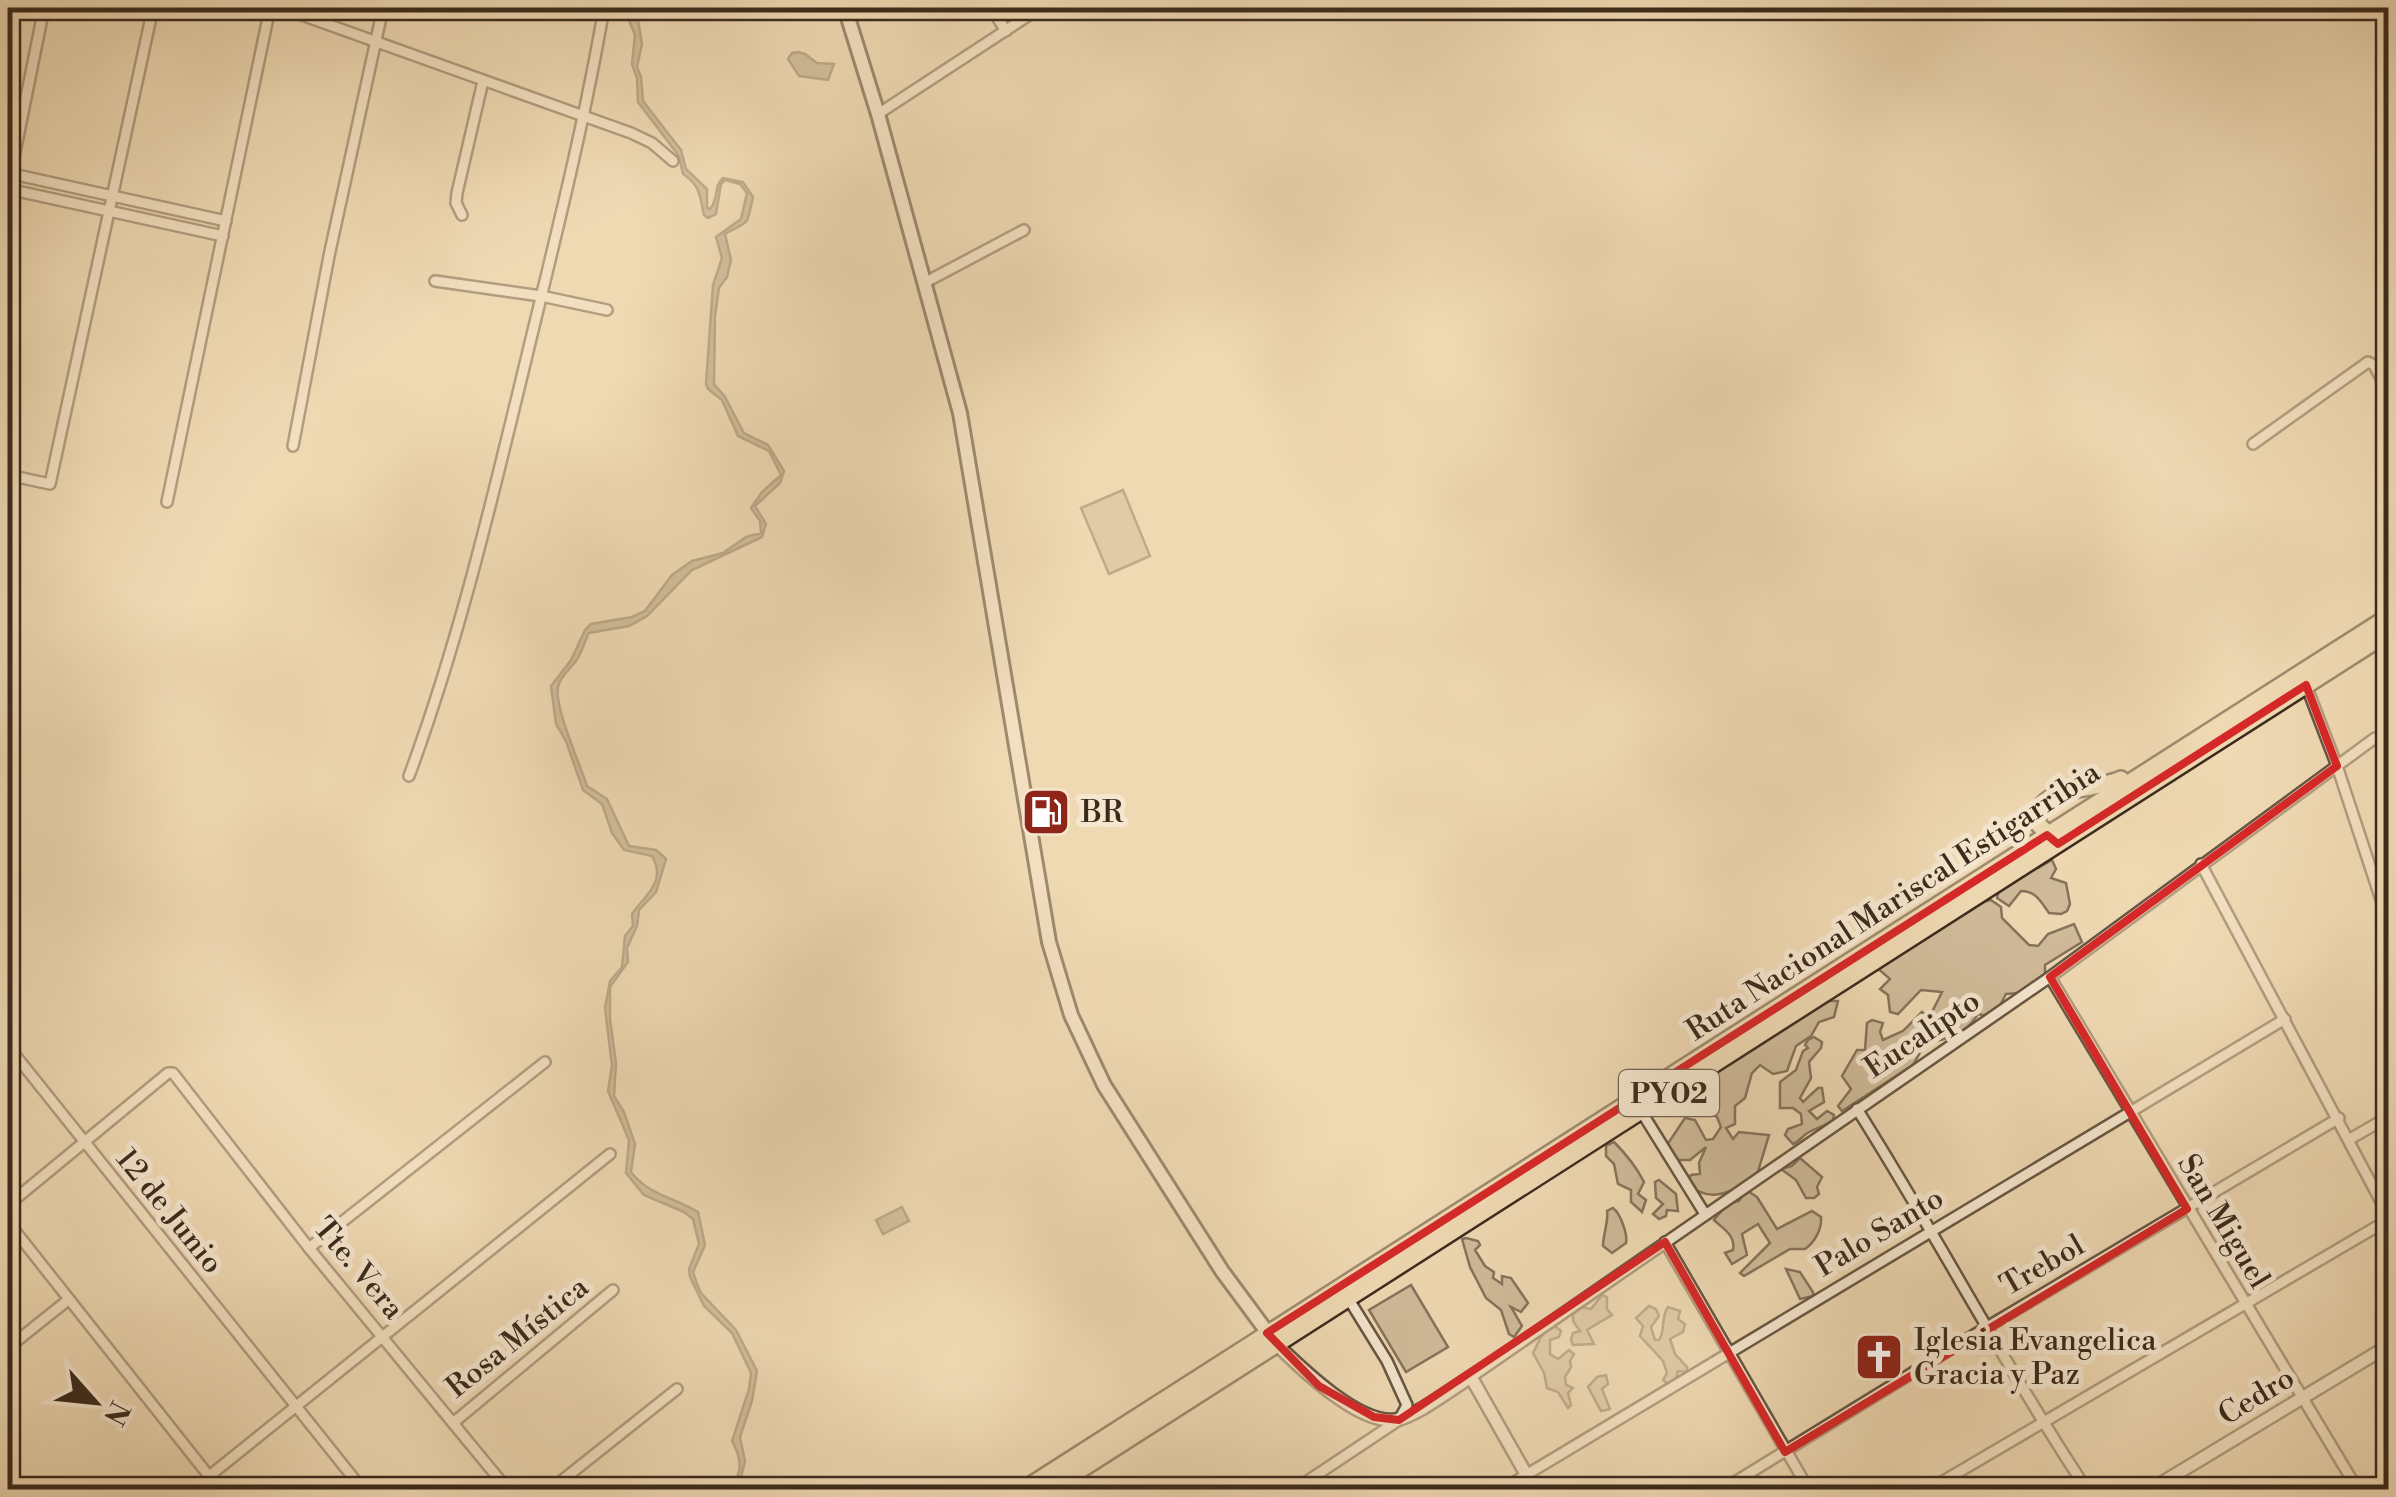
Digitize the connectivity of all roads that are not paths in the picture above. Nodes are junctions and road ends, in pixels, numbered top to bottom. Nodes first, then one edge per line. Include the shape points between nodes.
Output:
1 (44, 8) edge
2 (153, 8) edge
3 (270, 8) edge
4 (282, 8) edge
5 (383, 8) edge
6 (604, 8) edge
7 (845, 8) edge
8 (991, 8) edge
9 (1040, 8) edge
10 (1006, 31) junction
11 (374, 42) junction
12 (484, 81) junction
13 (878, 114) junction
14 (585, 117) junction
15 (672, 161) dead end
16 (9, 174) edge
17 (8, 190) edge
18 (113, 196) junction
19 (109, 212) junction
20 (462, 214) dead end
21 (226, 220) junction
22 (1024, 230) dead end
23 (222, 236) junction
24 (435, 281) dead end
25 (924, 283) junction
26 (541, 296) junction
27 (607, 310) dead end
28 (2388, 392) edge
29 (2253, 444) dead end
30 (294, 446) dead end
31 (8, 475) edge
32 (167, 502) dead end
33 (2388, 617) edge
34 (2388, 633) edge
35 (2306, 684) junction
36 (2197, 739) junction
37 (2388, 756) edge
38 (2337, 766) junction
39 (410, 776) dead end
40 (2054, 838) junction
41 (2201, 864) junction
42 (2388, 921) edge
43 (2050, 977) junction
44 (2285, 1019) junction
45 (8, 1046) edge
46 (545, 1062) dead end
47 (1857, 1109) junction
48 (1641, 1111) junction
49 (2130, 1111) junction
50 (2388, 1117) edge
51 (2339, 1118) junction
52 (2350, 1139) junction
53 (84, 1143) junction
54 (610, 1154) dead end
55 (8, 1205) edge
56 (2187, 1209) junction
57 (1705, 1214) junction
58 (2388, 1217) edge
59 (8, 1222) edge
60 (1932, 1229) junction
61 (1665, 1242) junction
62 (309, 1248) junction
63 (614, 1290) dead end
64 (1348, 1298) junction
65 (68, 1300) junction
66 (2244, 1304) junction
67 (1986, 1326) junction
68 (383, 1336) junction
69 (1272, 1339) junction
70 (2388, 1346) edge
71 (8, 1348) edge
72 (1730, 1352) junction
73 (1471, 1377) junction
74 (677, 1389) dead end
75 (2302, 1398) junction
76 (295, 1406) junction
77 (1399, 1420) junction
78 (452, 1423) junction
79 (2044, 1424) junction
80 (1786, 1452) junction
81 (1527, 1475) junction
82 (208, 1477) junction
83 (2388, 1478) edge
84 (220, 1490) edge
85 (363, 1490) edge
86 (508, 1490) edge
87 (550, 1490) edge
88 (1023, 1490) edge
89 (1049, 1490) edge
90 (1294, 1490) edge
91 (1501, 1490) edge
92 (1535, 1490) edge
93 (1722, 1490) edge
94 (1809, 1490) edge
95 (1928, 1490) edge
96 (2086, 1490) edge
97 (2150, 1490) edge
98 (2358, 1490) edge
99 (2369, 1490) edge

1 - 16 street
2 - 18 street
3 - 21 street
4 - 11 street
5 - 11 street
6 - 14 street
7 - 13 main road
8 - 10 street
9 - 10 street
10 - 13 street
11 - 12 street
11 - 30 street
12 - 14 street
12 - 20 street via 456,193
13 - 25 main road
14 - 15 street via 652,143
14 - 26 street
16 - 17 street
16 - 18 street
17 - 19 street
18 - 19 street
18 - 21 street
19 - 23 street
19 - 31 street via 50,484
21 - 23 street
22 - 25 street
23 - 32 street
24 - 26 street
25 - 69 main road via 960,413 1049,942 1071,1015 1138,1140
26 - 27 street
26 - 39 street via 468,596
28 - 29 street via 2368,362
33 - 36 highway, Ruta Nacional Mariscal Estigarribia / PY02
34 - 35 highway, Ruta Nacional Mariscal Estigarribia / PY02
35 - 38 street
35 - 40 highway, Ruta Nacional Mariscal Estigarribia / PY02
36 - 40 highway, Ruta Nacional Mariscal Estigarribia / PY02
36 - 40 highway via 2109,786 2054,795 2036,816
37 - 38 street, Eucalipto via 2375,738
38 - 41 street, Eucalipto
38 - 42 street
40 - 48 highway, Ruta Nacional Mariscal Estigarribia / PY02
40 - 69 highway, Ruta Nacional Mariscal Estigarribia / PY02
41 - 43 street, Eucalipto
41 - 44 street
43 - 47 street, Eucalipto
43 - 49 street, San Miguel
44 - 49 street, Palo Santo
44 - 51 street
45 - 53 street, 12 de Junio
46 - 62 street
47 - 57 street, Eucalipto
47 - 60 street
48 - 57 street
48 - 64 highway, Ruta Nacional Mariscal Estigarribia / PY02
49 - 56 street, San Miguel
49 - 60 street, Palo Santo
50 - 52 street
51 - 52 street
51 - 56 street, Trebol
52 - 58 street
53 - 55 street
53 - 62 street, Tte. Vera via 168,1072
53 - 76 street, 12 de Junio
54 - 68 street
56 - 66 street, San Miguel
56 - 67 street, Trebol
57 - 61 street, Eucalipto
58 - 66 street
59 - 65 street
60 - 67 street
60 - 72 street, Palo Santo
61 - 72 street
61 - 73 street, Eucalipto
62 - 68 street, Tte. Vera
63 - 78 street, Rosa Mística
64 - 69 highway, Ruta Nacional Mariscal Estigarribia / PY02
64 - 77 street via 1406,1397
65 - 71 street
65 - 82 street
66 - 75 street, San Miguel
66 - 79 street
67 - 79 street
67 - 80 street, Trebol
68 - 76 street
68 - 78 street, Tte. Vera
69 - 77 street via 1319,1386 1374,1417
69 - 88 highway, Ruta Nacional Mariscal Estigarribia / PY02
69 - 89 highway, Ruta Nacional Mariscal Estigarribia / PY02
70 - 75 street, Cedro
72 - 80 street
72 - 81 street, Palo Santo
73 - 77 street
73 - 81 street
74 - 87 street
75 - 97 street, Cedro
75 - 98 street, San Miguel
76 - 82 street
76 - 85 street, 12 de Junio
77 - 90 street
78 - 86 street, Tte. Vera
79 - 95 street
79 - 96 street
80 - 93 street, Trebol
80 - 94 street
81 - 91 street, Palo Santo
81 - 92 street
82 - 84 street
83 - 99 street

